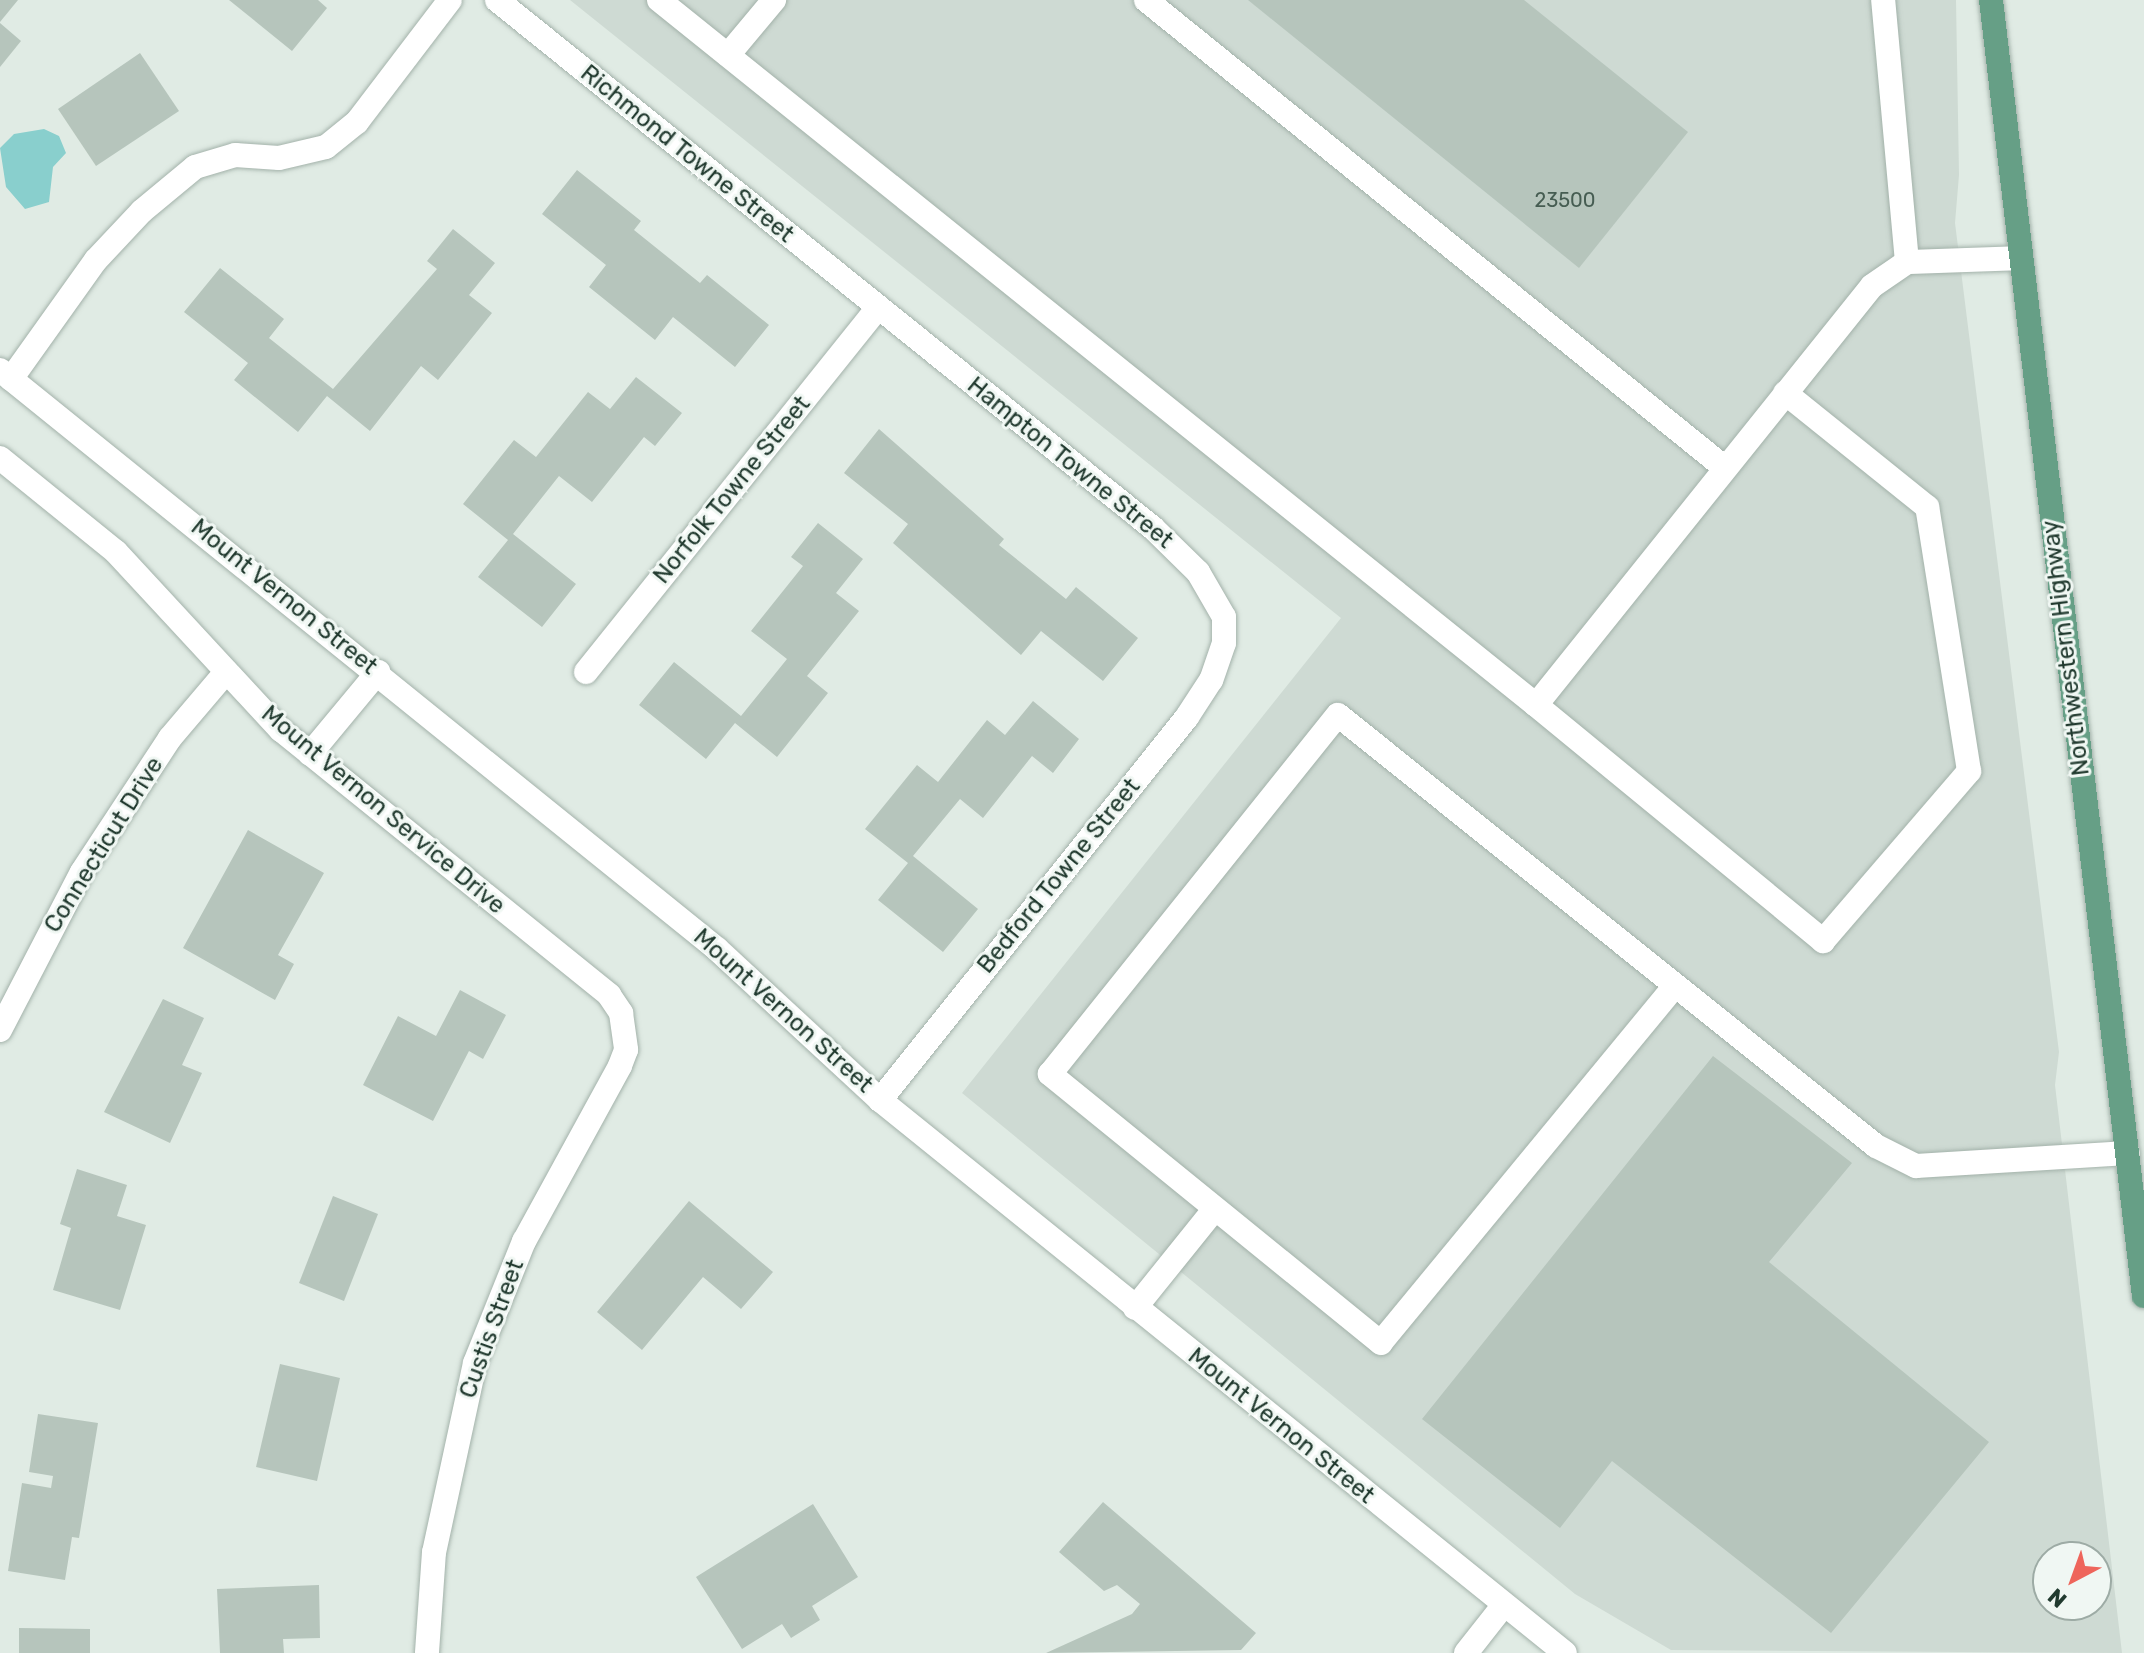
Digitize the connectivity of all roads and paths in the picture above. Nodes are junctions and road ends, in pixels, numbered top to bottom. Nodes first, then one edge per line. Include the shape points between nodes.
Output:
1 (450, 0) edge
2 (497, 0) edge
3 (659, 0) edge
4 (774, 0) edge
5 (1146, 0) edge
6 (1883, 0) edge
7 (1991, 0) edge
8 (728, 55) junction
9 (2019, 258) junction
10 (1907, 262) junction
11 (878, 308) junction
12 (6, 375) edge
13 (1785, 393) junction
14 (0, 458) edge
15 (1725, 468) junction
16 (1224, 643) joint
17 (226, 672) junction
18 (378, 672) junction
19 (586, 672) dead end
20 (1536, 705) junction
21 (310, 754) junction
22 (1674, 987) junction
23 (626, 1029) joint
24 (0, 1030) edge
25 (880, 1100) junction
26 (2128, 1153) junction
27 (1213, 1211) junction
28 (2144, 1296) edge
29 (1135, 1308) junction
30 (1503, 1606) junction
31 (427, 1653) edge
32 (1466, 1653) edge
33 (1565, 1653) edge

1 - 12 street via 357,122 326,147 279,158 235,155 195,167 142,211 96,260
2 - 11 street, Richmond Towne Street
3 - 8 street
4 - 8 street
5 - 15 street
6 - 10 street
7 - 9 main road, Northwestern Highway
8 - 20 street
9 - 10 street
9 - 26 main road, Northwestern Highway
10 - 13 street via 1872,286
11 - 16 street, Hampton Towne Street via 1179,551 1215,593 1224,617
11 - 19 street, Norfolk Towne Street
12 - 18 street, Mount Vernon Street
13 - 15 street
13 - 20 street via 1927,507 1969,771 1823,941
14 - 17 street, Mount Vernon Service Drive via 116,552
15 - 20 street
16 - 25 street, Bedford Towne Street via 1211,680 1187,717
17 - 21 street, Mount Vernon Service Drive
17 - 24 street, Connecticut Drive via 170,738 82,872
18 - 21 street
18 - 25 street, Mount Vernon Street via 717,949
21 - 23 street, Mount Vernon Service Drive via 609,995
22 - 26 street via 1876,1146 1916,1166
22 - 27 street via 1381,1343
22 - 27 street via 1338,715 1050,1074
23 - 31 street, Custis Street via 620,1066 524,1241 475,1363 434,1552
25 - 29 street, Mount Vernon Street
26 - 28 main road, Northwestern Highway
27 - 29 street
29 - 30 street, Mount Vernon Street
30 - 32 street
30 - 33 street, Mount Vernon Street

